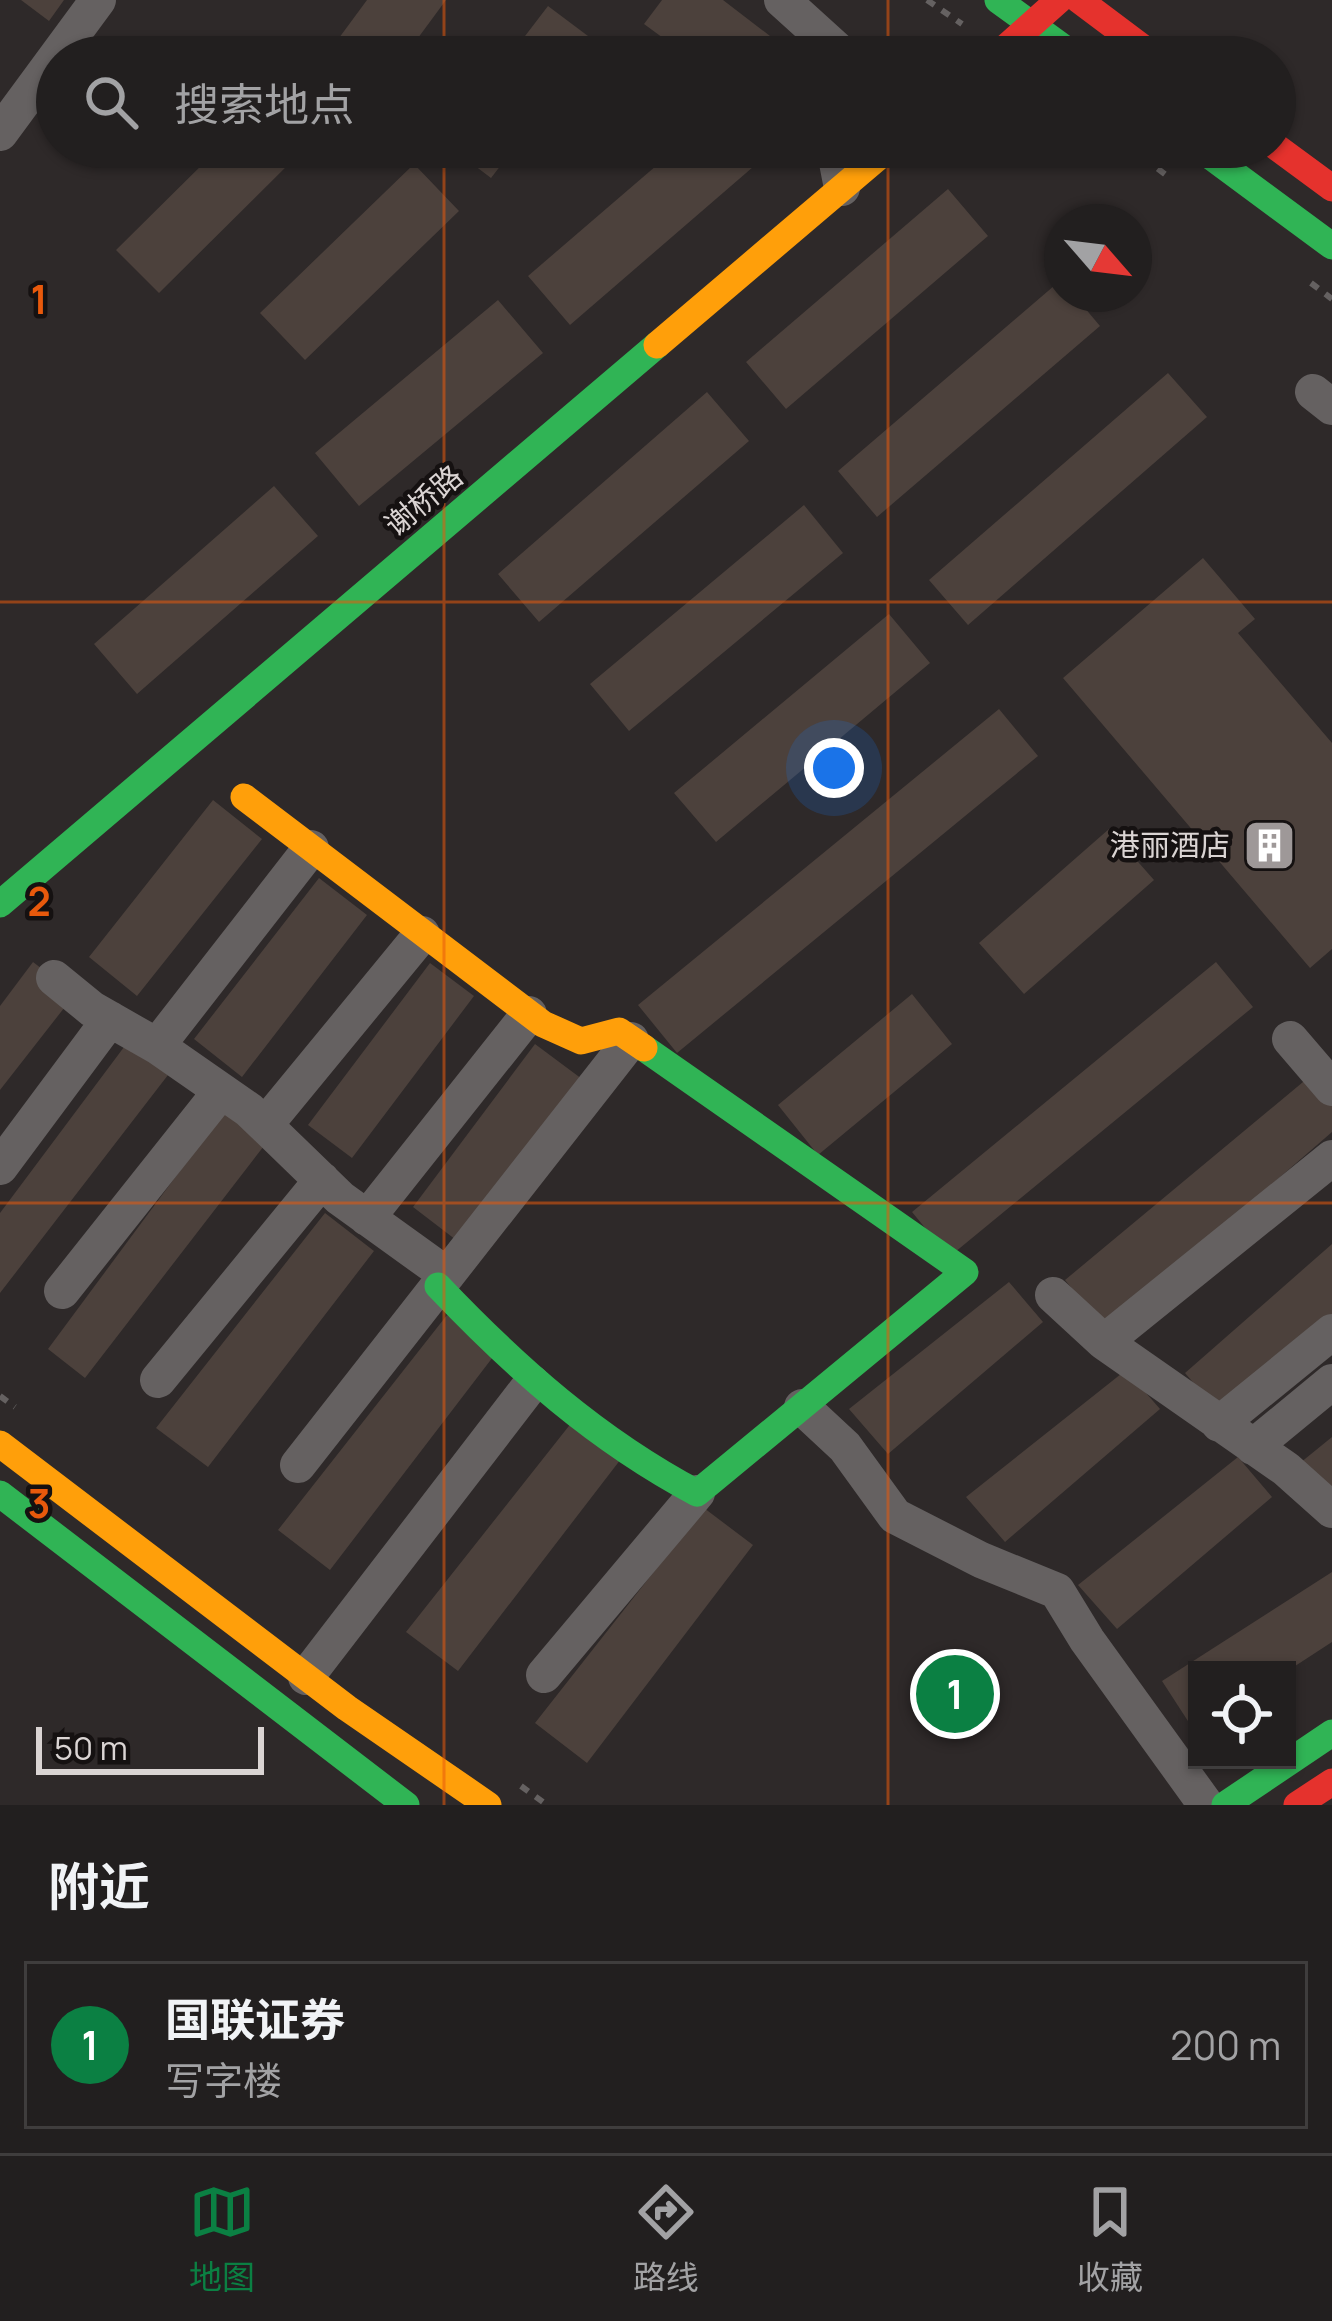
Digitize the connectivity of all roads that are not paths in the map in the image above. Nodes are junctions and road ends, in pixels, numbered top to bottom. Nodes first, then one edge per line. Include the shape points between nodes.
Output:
1 (98, 0) edge
2 (782, 0) edge
3 (998, 0) edge
4 (1059, 0) edge
5 (1078, 0) edge
6 (1031, 25) junction
7 (71, 36) edge
8 (821, 36) edge
9 (1019, 36) edge
10 (1046, 36) edge
11 (1127, 36) edge
12 (36, 84) edge
13 (0, 133) edge
14 (1296, 161) edge
15 (838, 168) edge
16 (865, 168) edge
17 (1226, 168) edge
18 (842, 188) junction
19 (1332, 188) edge
20 (1332, 246) edge
21 (244, 797) dead end
22 (311, 848) junction
23 (0, 904) edge
24 (422, 934) junction
25 (54, 978) dead end
26 (529, 1014) junction
27 (110, 1019) junction
28 (1290, 1039) dead end
29 (631, 1040) junction
30 (157, 1046) junction
31 (1332, 1088) edge
32 (221, 1091) junction
33 (265, 1125) junction
34 (1332, 1158) edge
35 (0, 1167) edge
36 (322, 1180) junction
37 (367, 1218) junction
38 (443, 1280) junction
39 (62, 1291) dead end
40 (1053, 1295) dead end
41 (1332, 1332) edge
42 (1104, 1342) junction
43 (158, 1380) dead end
44 (1332, 1382) edge
45 (532, 1383) junction
46 (802, 1407) junction
47 (1219, 1424) junction
48 (0, 1444) edge
49 (1253, 1447) junction
50 (298, 1466) dead end
51 (697, 1492) junction
52 (0, 1494) edge
53 (1332, 1510) edge
54 (544, 1675) dead end
55 (306, 1677) junction
56 (1332, 1732) edge
57 (1332, 1782) edge
58 (406, 1805) edge
59 (488, 1805) edge
60 (1206, 1805) edge
61 (1225, 1805) edge
62 (1297, 1805) edge

1 - 7 street
2 - 8 street
3 - 6 street
4 - 6 street
5 - 11 street
6 - 9 street
6 - 10 street
12 - 13 street
14 - 19 street
15 - 18 street
16 - 18 street, 谢桥路
17 - 20 street
18 - 23 street, 谢桥路
21 - 22 street
22 - 24 street
22 - 30 street
24 - 26 street
24 - 33 street
25 - 27 street
26 - 29 street via 581,1041 619,1031
26 - 37 street
27 - 30 street
27 - 35 street
28 - 31 street
29 - 38 street
29 - 46 street via 965,1272
30 - 32 street
32 - 33 street
32 - 39 street
33 - 36 street
34 - 42 street
36 - 37 street
36 - 43 street
37 - 38 street
38 - 45 street
38 - 50 street
40 - 42 street
41 - 47 street
42 - 47 street
44 - 49 street
45 - 51 street
45 - 55 street
46 - 51 street
46 - 60 street via 845,1447 896,1516 1057,1591
47 - 49 street
48 - 55 street
49 - 53 street
51 - 54 street
52 - 58 street
55 - 59 street
56 - 61 street
57 - 62 street

